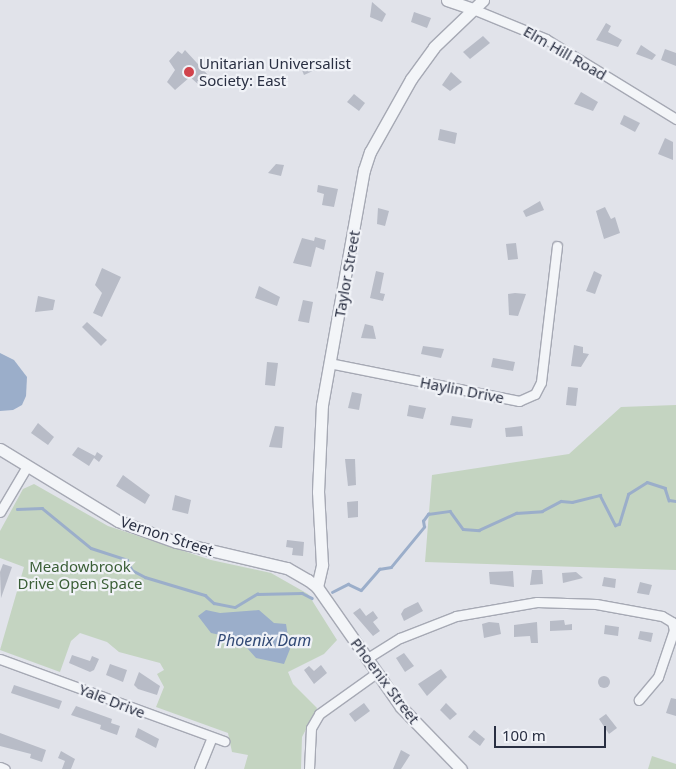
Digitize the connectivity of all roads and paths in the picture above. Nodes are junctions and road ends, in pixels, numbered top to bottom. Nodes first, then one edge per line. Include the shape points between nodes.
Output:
1 (447, 0) edge
2 (483, 0) edge
3 (473, 9) junction
4 (676, 119) edge
5 (557, 246) dead end
6 (330, 362) junction
7 (0, 449) edge
8 (26, 468) junction
9 (0, 512) edge
10 (317, 587) junction
11 (0, 659) edge
12 (366, 659) junction
13 (375, 674) junction
14 (639, 700) dead end
15 (210, 739) junction
16 (224, 741) dead end
17 (0, 767) edge
18 (5, 769) edge
19 (199, 769) edge
20 (309, 769) edge
21 (460, 769) edge

1 - 3 street, Elm Hill Road
2 - 3 street, Taylor Street
3 - 4 street, Elm Hill Road via 546,40
3 - 6 street, Taylor Street via 430,53 370,152
5 - 6 street, Haylin Drive via 541,382 535,394 519,401
6 - 10 street, Taylor Street via 319,434 322,565
7 - 8 street, Vernon Street
8 - 9 street
8 - 10 street, Vernon Street via 118,521 176,542 287,568
10 - 12 street, Phoenix Street
11 - 15 street, Yale Drive
12 - 13 street, Phoenix Street
12 - 14 street via 400,638 456,616 537,602 596,604 662,616 672,622 674,630 658,677
13 - 20 street via 319,714 311,728
13 - 21 street, Phoenix Street via 425,734
15 - 16 street, Yale Drive
15 - 19 street
17 - 18 street

